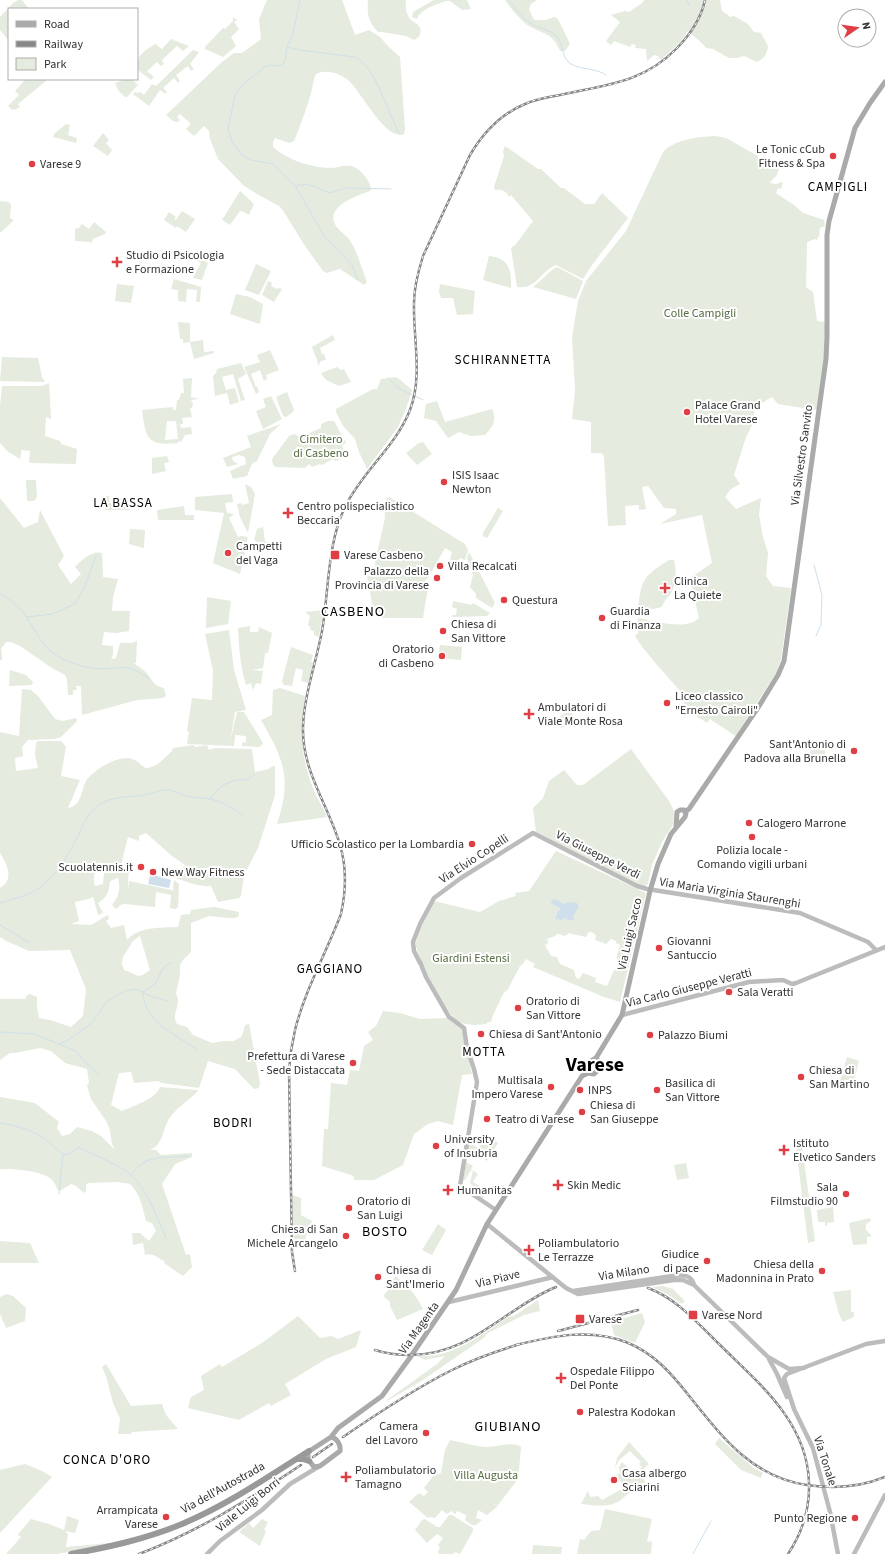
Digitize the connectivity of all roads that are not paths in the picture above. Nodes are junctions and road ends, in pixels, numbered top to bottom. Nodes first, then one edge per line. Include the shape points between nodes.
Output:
1 (885, 82) edge
2 (685, 812) junction
3 (677, 815) junction
4 (683, 819) junction
5 (676, 827) junction
6 (536, 835) joint
7 (651, 890) junction
8 (885, 946) edge
9 (876, 950) junction
10 (622, 1015) junction
11 (598, 1060) junction
12 (588, 1073) junction
13 (496, 1210) junction
14 (487, 1224) junction
15 (553, 1277) junction
16 (694, 1285) junction
17 (573, 1291) junction
18 (449, 1302) junction
19 (885, 1341) edge
20 (768, 1357) junction
21 (804, 1368) junction
22 (783, 1381) junction
23 (343, 1425) junction
24 (336, 1441) junction
25 (309, 1457) junction
26 (318, 1467) junction
27 (305, 1475) junction
28 (885, 1495) edge
29 (854, 1553) edge
30 (71, 1554) edge
31 (207, 1554) edge
32 (840, 1554) edge

1 - 2 main road, Via Silvestro Sanvito via 855,128 828,227 826,359 784,661 740,736
2 - 3 main road via 680,810
2 - 4 main road
3 - 4 main road
3 - 5 main road
4 - 5 main road
5 - 7 main road, Via Luigi Sacco via 662,852
6 - 7 main road, Via Giuseppe Verdi via 637,886
6 - 13 main road, Via Elvio Copelli via 527,837 461,878 433,899 415,935 414,945 420,964 449,1016 462,1025 465,1032 477,1082 460,1186
7 - 9 main road, Via Maria Virginia Staurenghi via 755,905 805,916 868,942
7 - 10 main road, Via Luigi Sacco
8 - 9 main road
9 - 10 main road, Via Carlo Giuseppe Veratti via 792,984 784,980 749,982
10 - 11 main road, Via Luigi Sacco
11 - 12 main road via 591,1060
11 - 12 main road via 600,1066 596,1072
12 - 13 main road, Via Magenta via 582,1076
13 - 14 main road, Via Magenta
14 - 15 main road, Via Milano
14 - 18 main road, Via Magenta
15 - 17 main road, Via Milano
15 - 18 main road, Via Piave
16 - 17 main road, Via Milano via 683,1280 674,1280 581,1294
16 - 17 main road, Via Milano via 689,1276 679,1275
16 - 20 main road
18 - 23 main road, Via Magenta via 382,1396
19 - 21 main road via 866,1344
20 - 21 main road via 786,1368
20 - 22 main road, Via Tonale
21 - 22 main road via 785,1376
22 - 32 main road, Via Tonale via 792,1410 813,1448
23 - 24 main road
23 - 24 main road, Via Magenta via 336,1430
24 - 25 main road
24 - 26 main road via 339,1453
25 - 26 main road via 314,1467
25 - 27 main road via 310,1468
25 - 30 highway, Via dell'Autostrada via 292,1461 220,1505 183,1524 130,1542
26 - 27 main road, Viale Luigi Borri
27 - 31 main road, Viale Luigi Borri via 290,1484
28 - 29 main road

